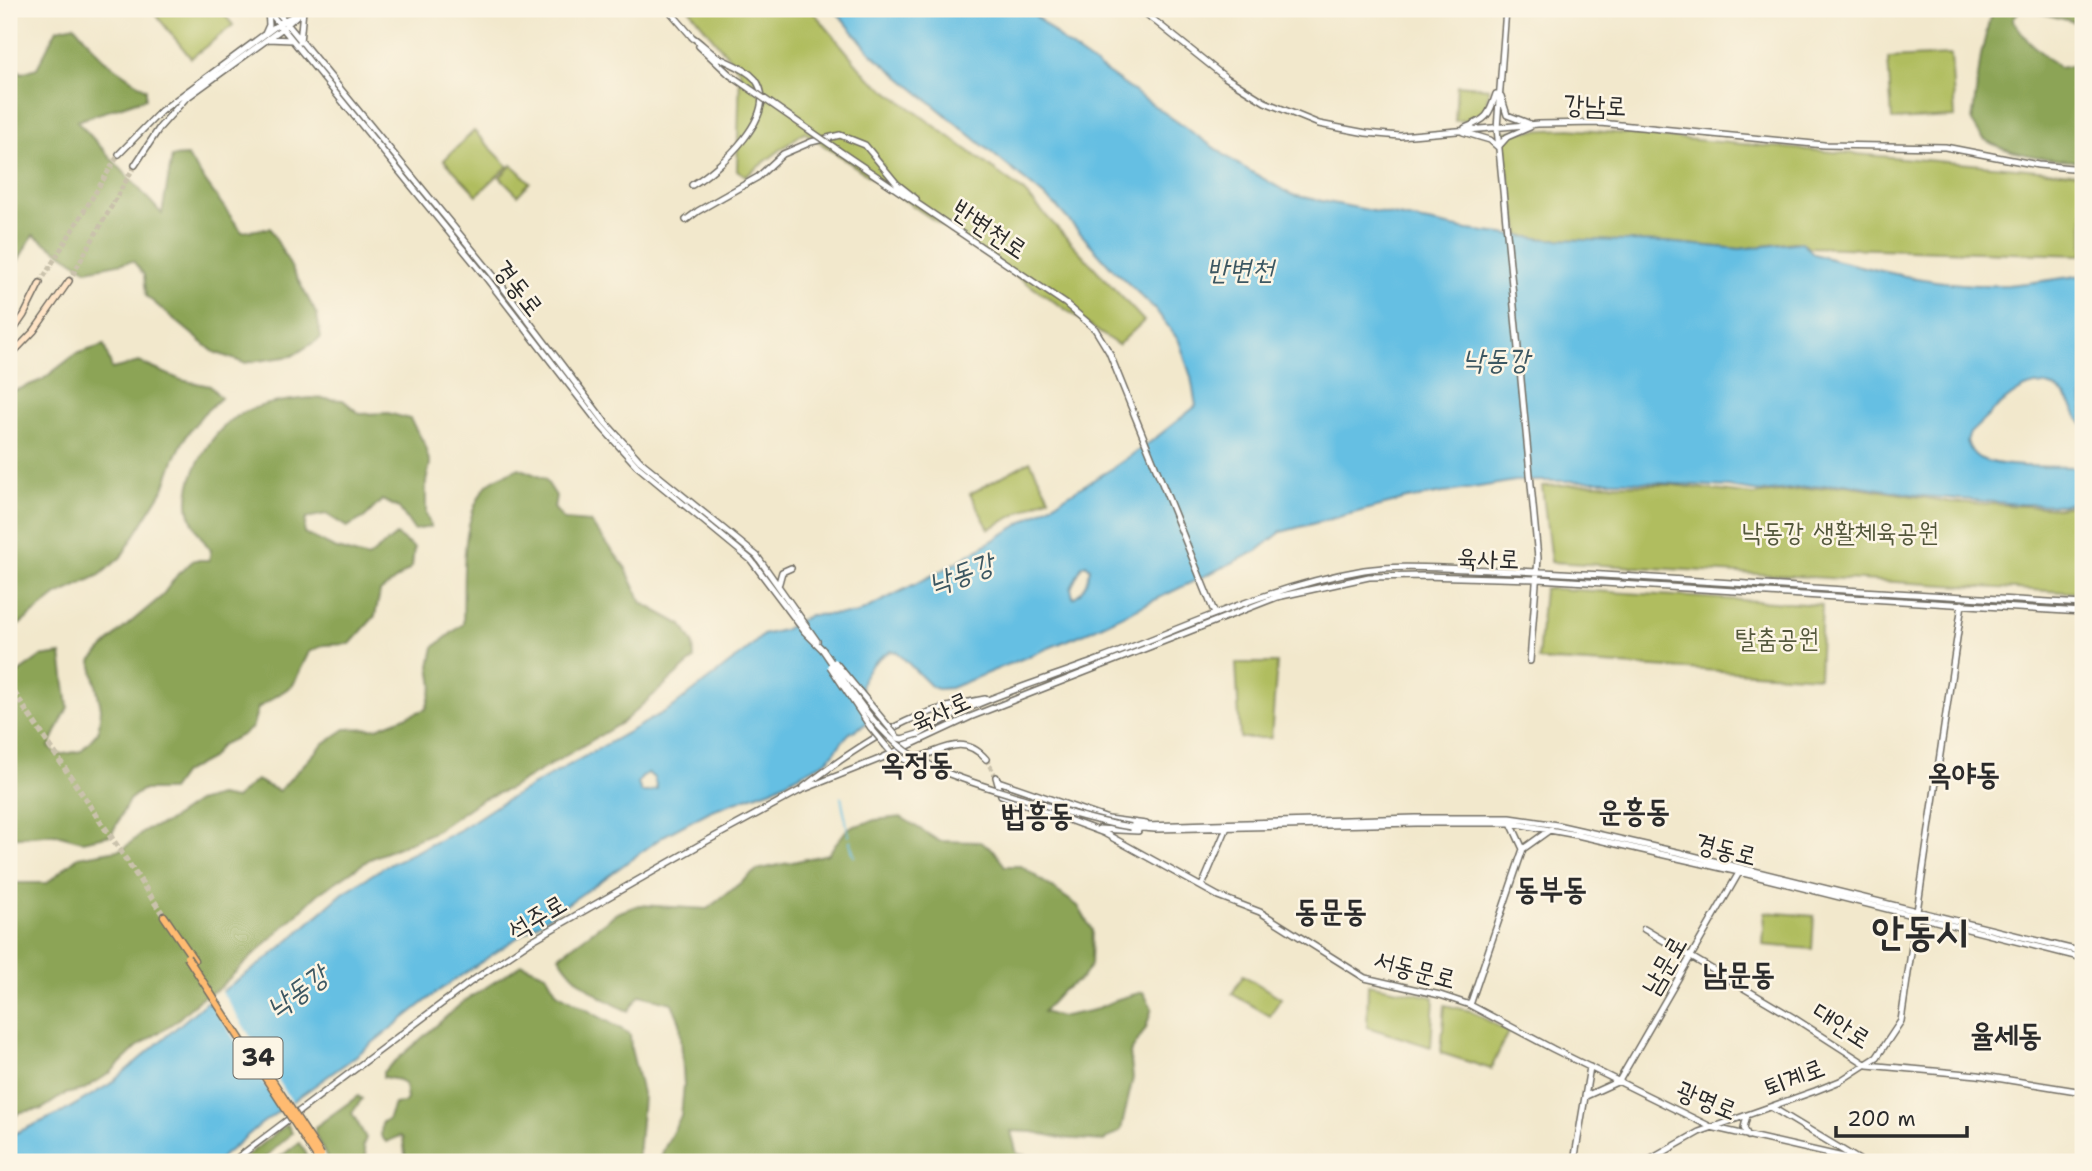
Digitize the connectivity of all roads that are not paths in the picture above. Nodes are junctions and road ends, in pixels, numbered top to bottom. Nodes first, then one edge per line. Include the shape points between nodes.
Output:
1 (273, 9) edge
2 (668, 9) edge
3 (1140, 9) edge
4 (1506, 9) edge
5 (301, 11) edge
6 (283, 24) junction
7 (266, 37) junction
8 (692, 37) junction
9 (292, 40) junction
10 (300, 42) junction
11 (1499, 87) junction
12 (1538, 124) junction
13 (1497, 128) junction
14 (1459, 131) junction
15 (1498, 147) junction
16 (119, 154) tunnel mouth
17 (135, 165) tunnel mouth
18 (2083, 169) edge
19 (692, 185) dead end
20 (923, 208) junction
21 (686, 220) dead end
22 (69, 281) tunnel mouth
23 (40, 283) tunnel mouth
24 (9, 337) edge
25 (9, 357) edge
26 (791, 568) dead end
27 (763, 570) junction
28 (1538, 571) junction
29 (1538, 579) junction
30 (780, 587) junction
31 (1962, 597) junction
32 (2083, 604) edge
33 (1962, 605) junction
34 (2083, 612) edge
35 (1215, 614) junction
36 (1218, 621) junction
37 (823, 650) junction
38 (1530, 661) dead end
39 (991, 698) junction
40 (918, 734) junction
41 (892, 753) junction
42 (986, 759) tunnel mouth
43 (799, 791) junction
44 (1511, 820) junction
45 (1228, 825) junction
46 (1155, 827) junction
47 (1093, 828) junction
48 (1551, 830) junction
49 (1522, 849) junction
50 (1740, 870) junction
51 (1202, 886) junction
52 (1917, 914) junction
53 (1644, 929) dead end
54 (2083, 952) edge
55 (1691, 957) junction
56 (2083, 958) edge
57 (1470, 1005) junction
58 (1867, 1065) junction
59 (1590, 1067) junction
60 (1619, 1081) junction
61 (2083, 1092) edge
62 (1586, 1096) junction
63 (1771, 1107) junction
64 (1747, 1115) junction
65 (1712, 1127) junction
66 (1748, 1136) junction
67 (320, 1159) edge
68 (232, 1162) edge
69 (1574, 1162) edge
70 (1646, 1162) edge
71 (1863, 1162) edge

1 - 5 street
1 - 6 street, 경동로
1 - 7 street
2 - 8 street
3 - 14 street, 강남로 via 1225,77 1265,102 1319,124 1401,136
4 - 11 street
5 - 6 street
5 - 10 street
6 - 7 street
6 - 9 street, 경동로
6 - 10 street, 경동로
7 - 9 street
7 - 16 street via 160,111
7 - 17 street via 185,99
8 - 19 street via 749,73 761,89 762,106 758,119 726,159
8 - 20 street, 반변천로, bridge via 730,75
9 - 27 street, 경동로 via 619,446
10 - 27 street, 경동로 via 636,457 741,541
11 - 12 street via 1507,115
11 - 13 street
11 - 14 street via 1484,120
12 - 13 street, 강남로
12 - 15 street via 1507,137
12 - 18 street, 강남로 via 1630,125 1824,145 1945,147 2038,166
13 - 14 street, 강남로
13 - 15 street
14 - 15 street
15 - 28 street
20 - 21 street via 865,145 840,135 783,154 758,177
20 - 35 street, 반변천로 via 1095,329 1109,352
22 - 25 main road via 34,331
23 - 24 main road
26 - 30 street via 779,576
27 - 30 street
27 - 37 street via 805,632
28 - 29 street
28 - 31 street, 육사로
28 - 35 street, 육사로 via 1368,570 1314,580
29 - 33 street, 육사로
29 - 36 street, 육사로 via 1369,577 1277,597
29 - 38 street
30 - 37 street
31 - 32 street, 육사로
31 - 33 street
33 - 34 street, 육사로
33 - 52 street, 퇴계로
35 - 36 street, 반변천로
35 - 39 street, 육사로
36 - 41 street, 육사로 via 970,717
37 - 40 street, bridge via 898,738
37 - 41 street, bridge via 837,679
37 - 46 street, 경동로, bridge via 884,732 930,766 1096,821
39 - 40 street, 육사로
39 - 43 street via 926,713 896,727
40 - 41 street, 육사로
41 - 42 street via 911,760 958,744 969,745
41 - 43 street, 석주로
43 - 68 street, 석주로 via 498,963
44 - 45 street, 경동로
44 - 48 street, 경동로
44 - 49 street
44 - 50 street, 경동로 via 1604,835
45 - 46 street, 경동로
45 - 51 street
46 - 47 street via 1126,831
46 - 47 street via 1108,819 997,779 1001,795
47 - 51 street, 서동문로
48 - 49 street
48 - 50 street, 경동로
49 - 57 street
50 - 52 street, 경동로
50 - 55 street, 남문로
51 - 57 street, 서동문로 via 1260,912 1365,978
52 - 54 street, 경동로 via 2012,932
52 - 56 street, 경동로
52 - 58 street, 퇴계로 via 1901,1021
53 - 55 street, 대안로
55 - 58 street, 대안로
55 - 60 street, 남문로
57 - 59 street, 서동문로
58 - 61 street, 대안로 via 1978,1075
58 - 63 street, 퇴계로
59 - 60 street, 서동문로
59 - 62 street
60 - 62 street
60 - 65 street, 광명로
62 - 69 street
63 - 64 street, 퇴계로
63 - 71 street
64 - 65 street, 퇴계로
64 - 66 street via 1744,1128
65 - 66 street, 광명로
65 - 70 street, 퇴계로
66 - 71 street, 광명로
67 - 67 highway, 34, bridge via 187,957 163,917 194,960

